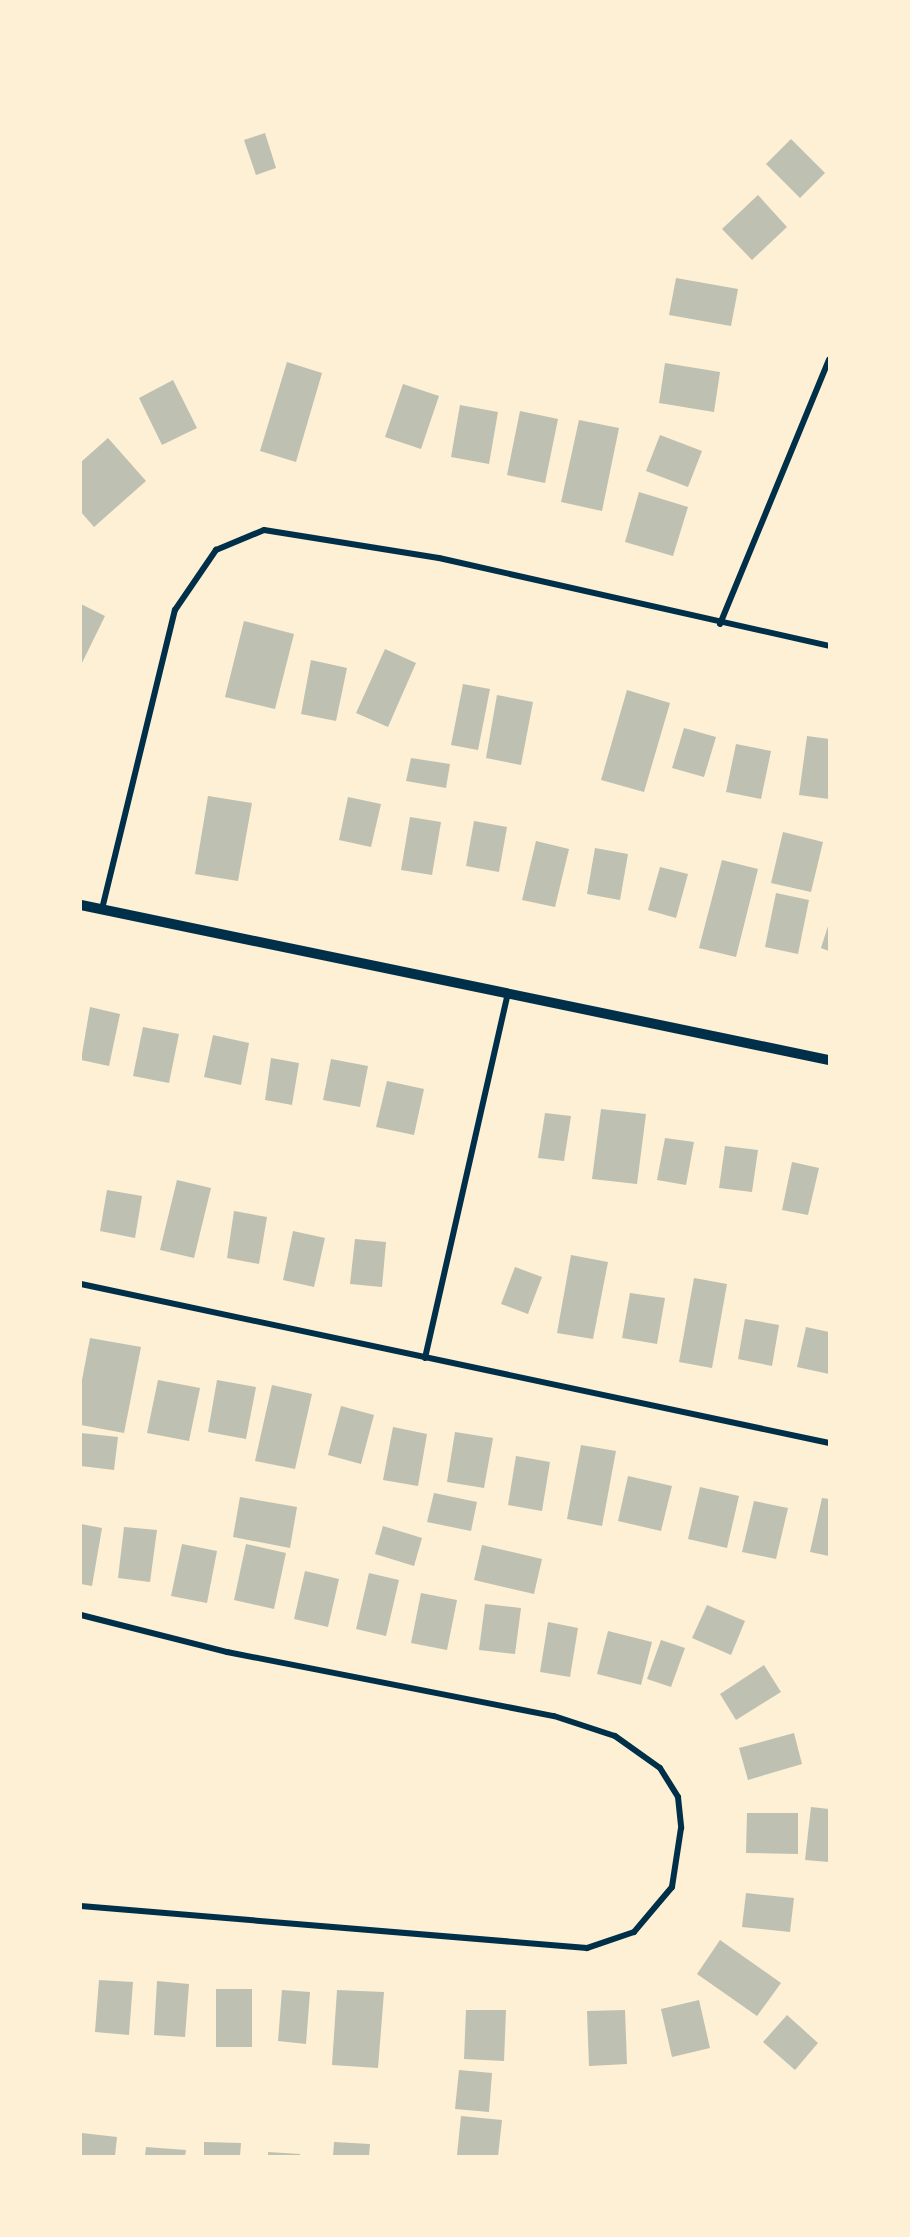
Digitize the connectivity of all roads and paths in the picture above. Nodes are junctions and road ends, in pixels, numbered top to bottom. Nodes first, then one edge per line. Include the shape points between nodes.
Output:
1 (829, 360) edge
2 (720, 624) junction
3 (829, 646) edge
4 (81, 905) edge
5 (102, 909) junction
6 (509, 993) junction
7 (829, 1060) edge
8 (81, 1284) edge
9 (425, 1358) junction
10 (829, 1443) edge
11 (81, 1615) edge
12 (81, 1906) edge

1 - 2 street
2 - 3 street
2 - 5 street via 439,558 264,530 216,550 175,610
4 - 5 street
5 - 6 street
6 - 7 street
6 - 9 street
8 - 9 street
9 - 10 street
11 - 12 street via 226,1652 554,1716 615,1736 660,1768 678,1797 681,1828 672,1887 634,1932 587,1948

